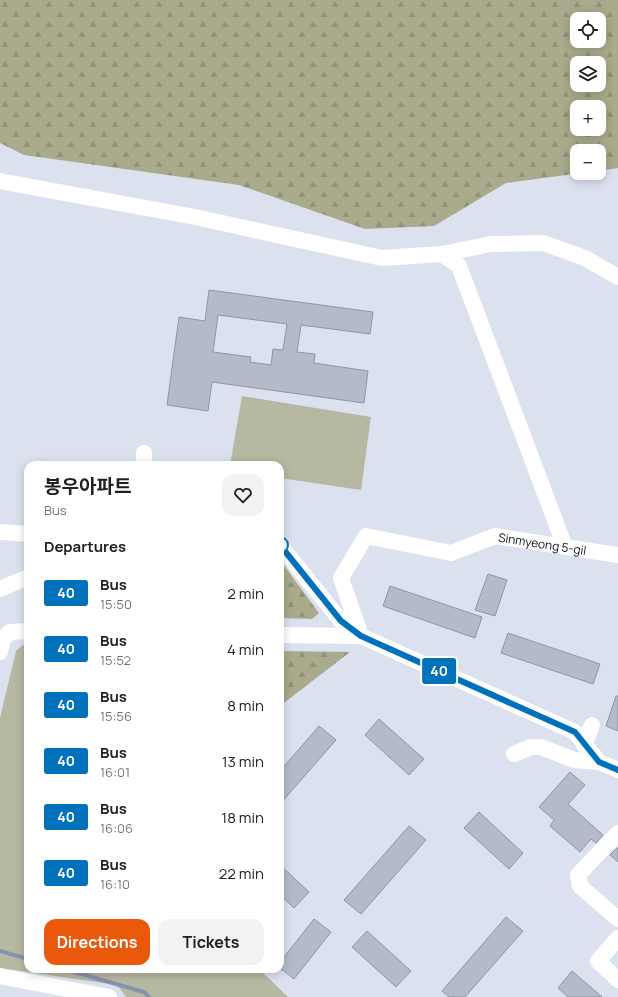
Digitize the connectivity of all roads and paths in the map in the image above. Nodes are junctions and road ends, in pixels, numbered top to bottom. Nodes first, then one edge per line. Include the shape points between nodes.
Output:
1 (0, 181) edge
2 (442, 254) junction
3 (618, 277) edge
4 (0, 532) edge
5 (24, 534) edge
6 (565, 547) junction
7 (284, 550) edge
8 (618, 555) edge
9 (24, 579) edge
10 (0, 589) edge
11 (24, 631) edge
12 (284, 635) edge
13 (361, 636) junction
14 (0, 652) edge
15 (592, 725) dead end
16 (584, 745) junction
17 (514, 754) dead end
18 (599, 762) junction
19 (618, 770) edge
20 (618, 832) edge
21 (618, 919) edge
22 (618, 938) edge
23 (0, 976) edge
24 (618, 980) edge
25 (110, 997) edge

1 - 2 street via 194,217 382,258
2 - 3 street via 491,244 543,243 585,258
2 - 6 street via 459,266
4 - 5 street
6 - 8 street, Sinmyeong 5-gil
6 - 13 street, Sinmyeong 5-gil via 495,536 451,553 366,536 341,578
7 - 13 street via 341,621
9 - 10 street
11 - 14 street via 10,632 3,639
12 - 13 street
13 - 16 street via 575,732
15 - 16 street
16 - 18 street
17 - 18 street via 531,747 540,747 574,760
18 - 19 street
20 - 21 street via 578,875 580,886
22 - 24 street via 598,962
23 - 25 street

